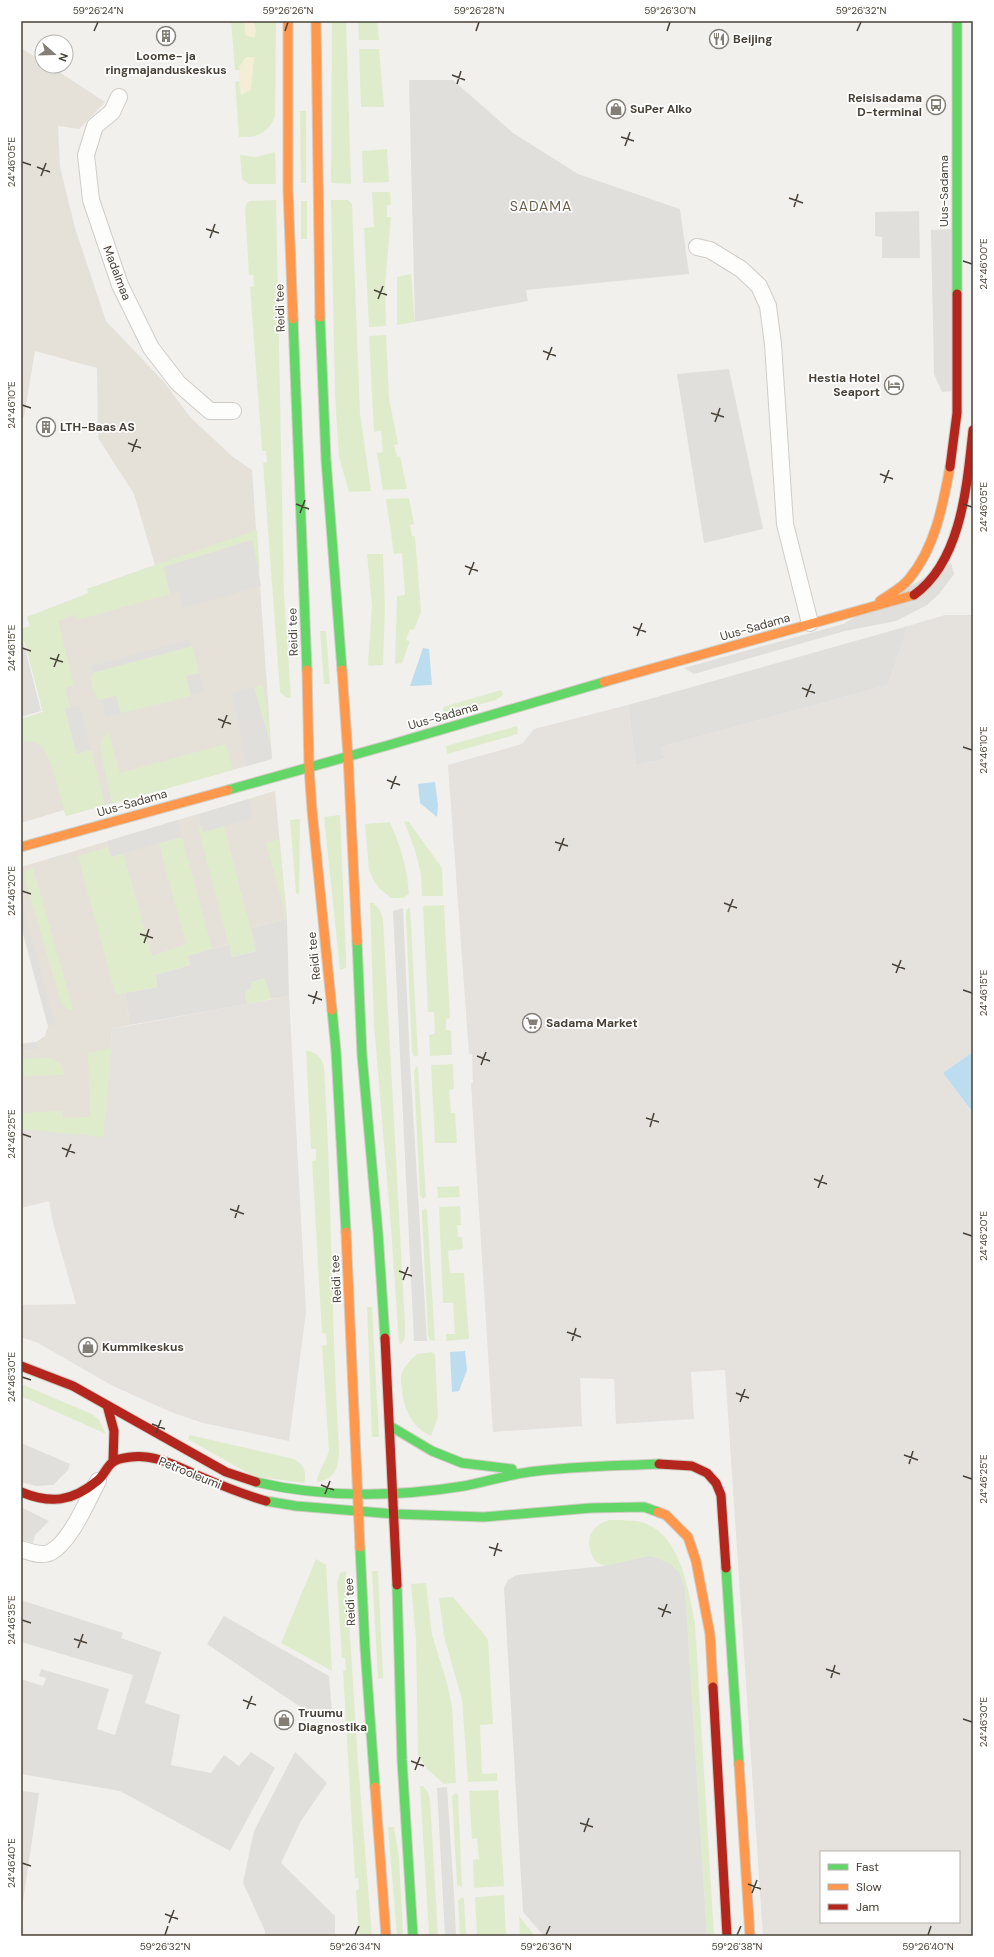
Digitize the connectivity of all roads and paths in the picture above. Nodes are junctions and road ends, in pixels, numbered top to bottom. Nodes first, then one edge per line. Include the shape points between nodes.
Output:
1 (288, 21) edge
2 (316, 21) edge
3 (957, 21) edge
4 (119, 97) dead end
5 (697, 247) dead end
6 (956, 361) junction
7 (969, 382) dead end
8 (233, 411) dead end
9 (973, 430) edge
10 (872, 606) junction
11 (810, 623) junction
12 (348, 756) junction
13 (309, 767) junction
14 (21, 847) edge
15 (21, 1366) edge
16 (107, 1405) junction
17 (390, 1426) junction
18 (113, 1462) junction
19 (529, 1472) junction
20 (98, 1482) junction
21 (393, 1491) junction
22 (21, 1492) edge
23 (356, 1493) junction
24 (358, 1511) junction
25 (394, 1514) junction
26 (21, 1549) edge
27 (386, 1936) edge
28 (414, 1936) edge
29 (727, 1936) edge
30 (750, 1936) edge

1 - 13 street, Reidi tee via 288,190
2 - 12 street via 320,340 326,460
3 - 6 street, Uus-Sadama
4 - 8 street, Madalmaa via 112,112 95,126 86,155 91,200 120,285 151,348 178,383 210,411
5 - 11 street via 710,250 741,268 759,286 768,306 773,344 785,524
6 - 7 street, Uus-Sadama via 964,378
6 - 10 street, Uus-Sadama via 957,414 942,504 919,565 908,580
9 - 10 street, Uus-Sadama via 971,456 957,523 946,555 935,576 911,597
10 - 11 street, Uus-Sadama
11 - 12 street, Uus-Sadama
12 - 13 street, Uus-Sadama
12 - 17 street via 362,1055 379,1248
13 - 14 street, Uus-Sadama
13 - 23 street, Reidi tee via 319,897 336,1051 344,1181
15 - 16 street, Petrooleumi via 73,1386
16 - 18 street via 114,1431
16 - 23 street, Petrooleumi via 226,1472 247,1481 288,1489
17 - 19 street via 432,1451 462,1463
17 - 21 street
18 - 20 street
18 - 24 street, Petrooleumi via 125,1458 145,1457 164,1461 240,1494 272,1503
19 - 21 street, Petrooleumi via 456,1487
19 - 30 street via 601,1466 686,1465 710,1475 718,1485 723,1518
20 - 22 street via 77,1494 49,1501
20 - 26 street via 64,1541 51,1552 42,1554
21 - 23 street, Petrooleumi
21 - 25 street
23 - 24 street, Reidi tee
24 - 25 street, Petrooleumi
24 - 27 street, Reidi tee via 364,1648
25 - 28 street via 402,1760
25 - 29 street, Petrooleumi via 484,1516 644,1507 666,1514 688,1537 696,1561 710,1634

